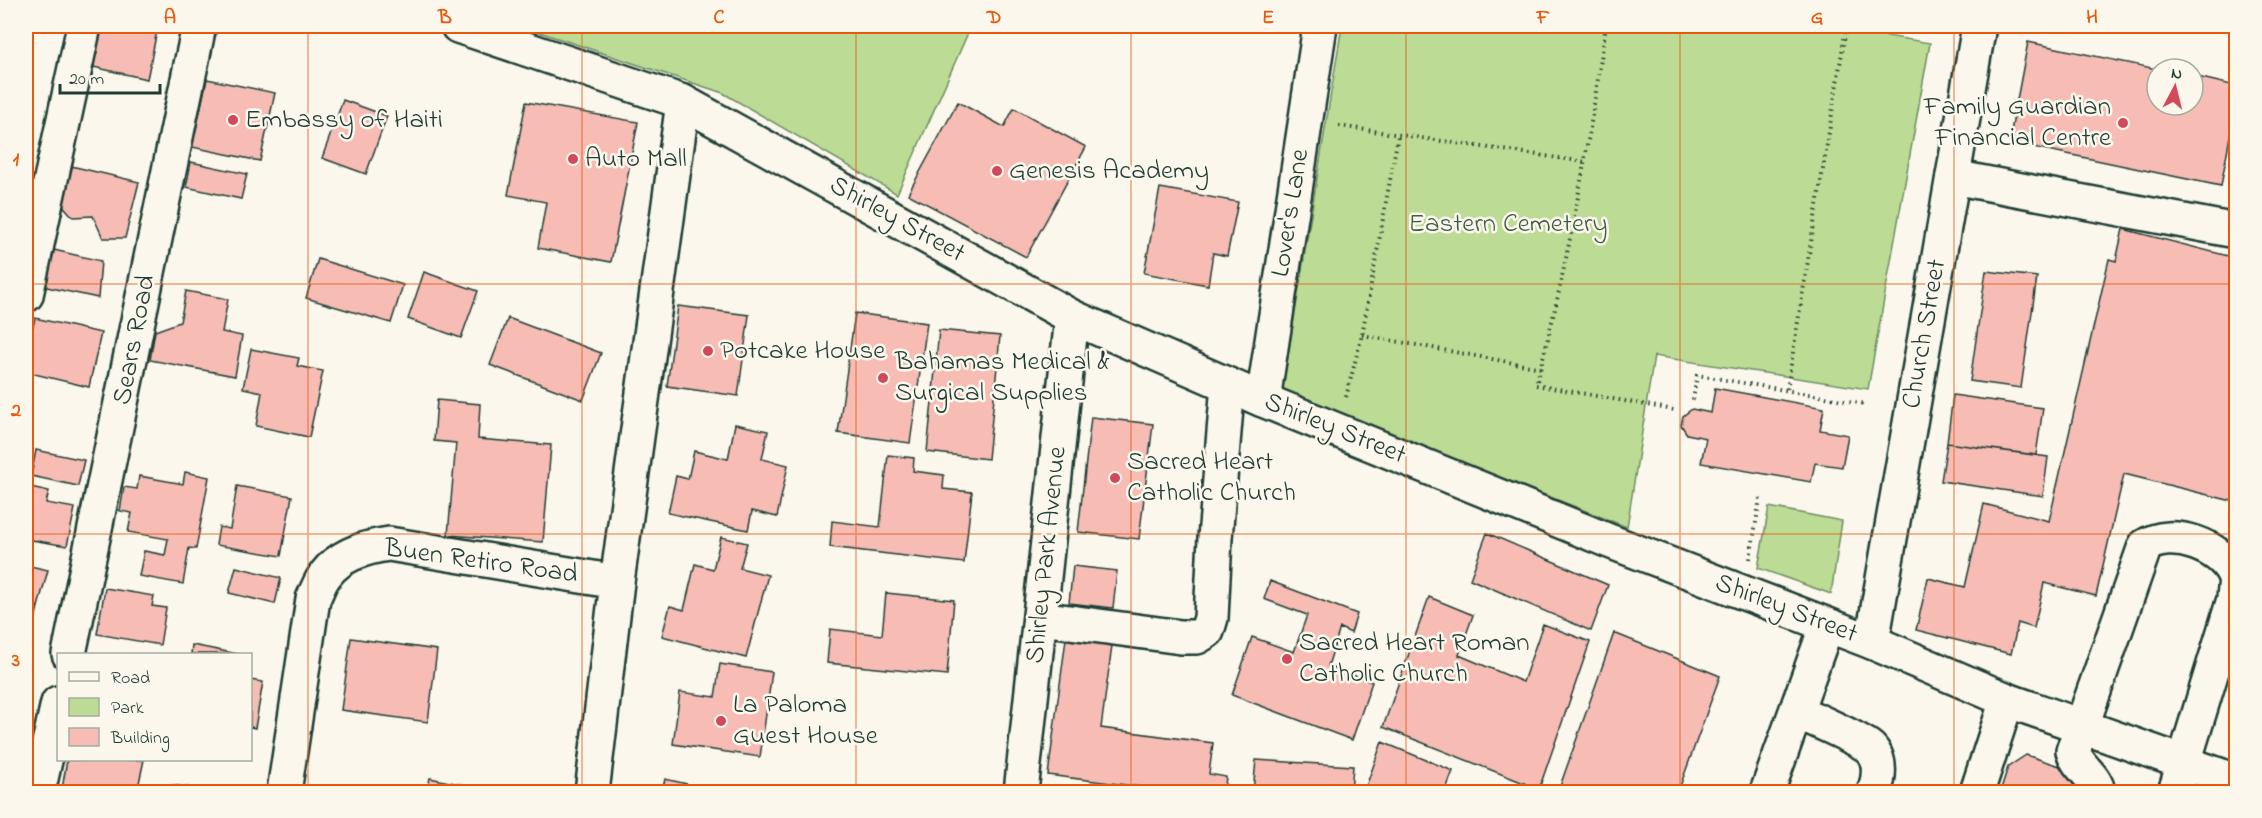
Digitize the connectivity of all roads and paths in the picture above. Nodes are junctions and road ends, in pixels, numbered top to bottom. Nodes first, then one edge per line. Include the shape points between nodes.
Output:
1 (84, 26) edge
2 (199, 26) edge
3 (458, 26) edge
4 (1320, 26) edge
5 (1606, 26) edge
6 (1979, 26) edge
7 (1846, 28) dead end
8 (683, 102) junction
9 (1336, 126) dead end
10 (1398, 136) junction
11 (1586, 162) junction
12 (1953, 177) junction
13 (2236, 231) edge
14 (26, 295) edge
15 (1072, 317) junction
16 (1362, 335) junction
17 (1541, 368) junction
18 (1228, 385) junction
19 (1786, 389) junction
20 (1263, 400) junction
21 (1693, 400) dead end
22 (1344, 404) dead end
23 (1866, 404) dead end
24 (1674, 410) dead end
25 (1760, 498) dead end
26 (1749, 561) dead end
27 (2236, 577) edge
28 (617, 582) junction
29 (1040, 618) junction
30 (1827, 625) junction
31 (1872, 642) junction
32 (69, 653) edge
33 (2007, 700) junction
34 (57, 707) edge
35 (1798, 711) junction
36 (2082, 726) junction
37 (2179, 777) edge
38 (2236, 781) edge
39 (38, 792) edge
40 (284, 792) edge
41 (592, 792) edge
42 (1021, 792) edge
43 (1767, 792) edge
44 (1874, 792) edge
45 (1977, 792) edge
46 (2098, 792) edge

1 - 14 main road
2 - 32 main road, Sears Road
3 - 8 main road, Shirley Street
4 - 20 main road, Lover's Lane
5 - 11 path
6 - 12 main road, Church Street
7 - 19 path
8 - 15 main road, Shirley Street
8 - 28 main road, Buen Retiro Road
9 - 10 path
10 - 11 path
10 - 16 path
11 - 17 path
12 - 13 main road
12 - 31 main road, Church Street
15 - 18 main road, Shirley Street
15 - 29 main road, Shirley Park Avenue
16 - 17 path
16 - 22 path
17 - 24 path via 1536,385
18 - 20 main road, Shirley Street
18 - 29 main road via 1207,631 1197,637 1181,638
19 - 21 path via 1697,375
19 - 23 path
20 - 30 main road, Shirley Street
25 - 26 path
27 - 36 main road via 2210,549 2177,538 2154,539 2145,546
27 - 37 main road via 2234,599
28 - 40 main road, Buen Retiro Road via 389,544 368,547 348,556 326,573 313,599
28 - 41 main road, Buen Retiro Road
29 - 42 main road, Shirley Park Avenue
30 - 31 main road, Shirley Street
30 - 35 main road
31 - 33 main road, Shirley Street
33 - 36 main road, Shirley Street
33 - 45 main road
34 - 39 main road
35 - 43 main road
35 - 44 main road via 1870,748 1878,762 1879,781
36 - 37 main road, Shirley Street
36 - 46 main road via 2073,752
37 - 38 main road, Shirley Street

